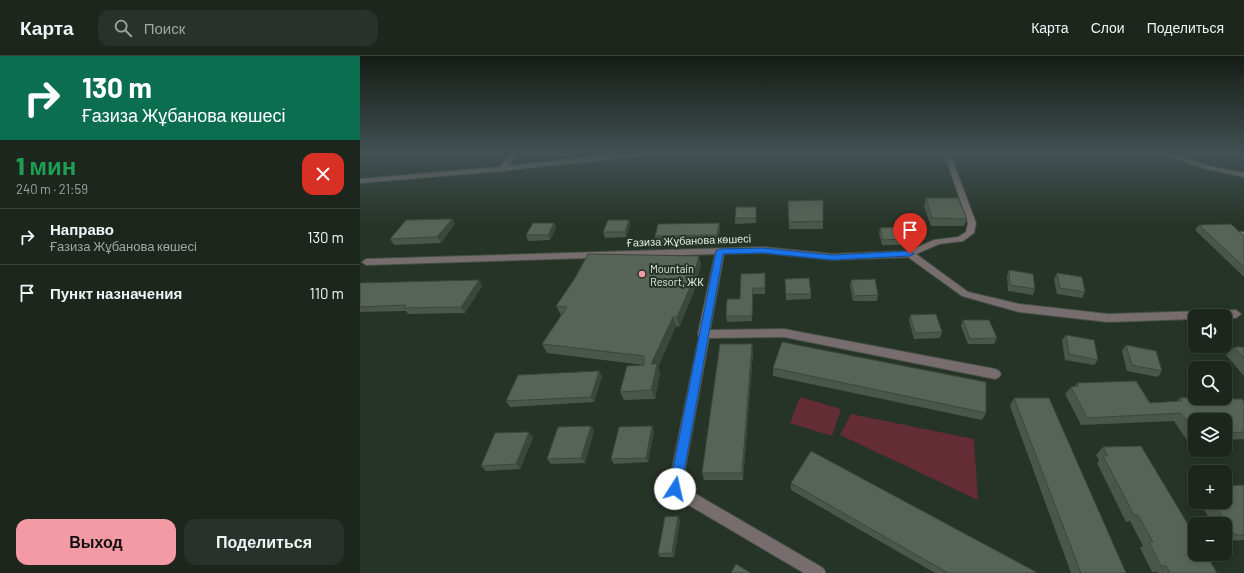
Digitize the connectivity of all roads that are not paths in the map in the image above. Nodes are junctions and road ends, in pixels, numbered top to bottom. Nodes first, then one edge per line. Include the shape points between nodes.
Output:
1 (406, 177) edge
2 (956, 177) edge
3 (360, 181) edge
4 (720, 251) junction
5 (910, 254) junction
6 (366, 262) dead end
7 (1236, 314) dead end
8 (703, 334) junction
9 (995, 374) dead end
10 (818, 573) edge

1 - 3 street
2 - 5 street via 972,223 970,234 960,239 937,242
4 - 5 street, Ғазиза Жұбанова көшесі via 763,250 832,257
4 - 6 street, Ғазиза Жұбанова көшесі
4 - 8 street
5 - 7 street via 965,294 1019,308 1108,318
8 - 9 street via 784,333
8 - 10 street via 675,489

